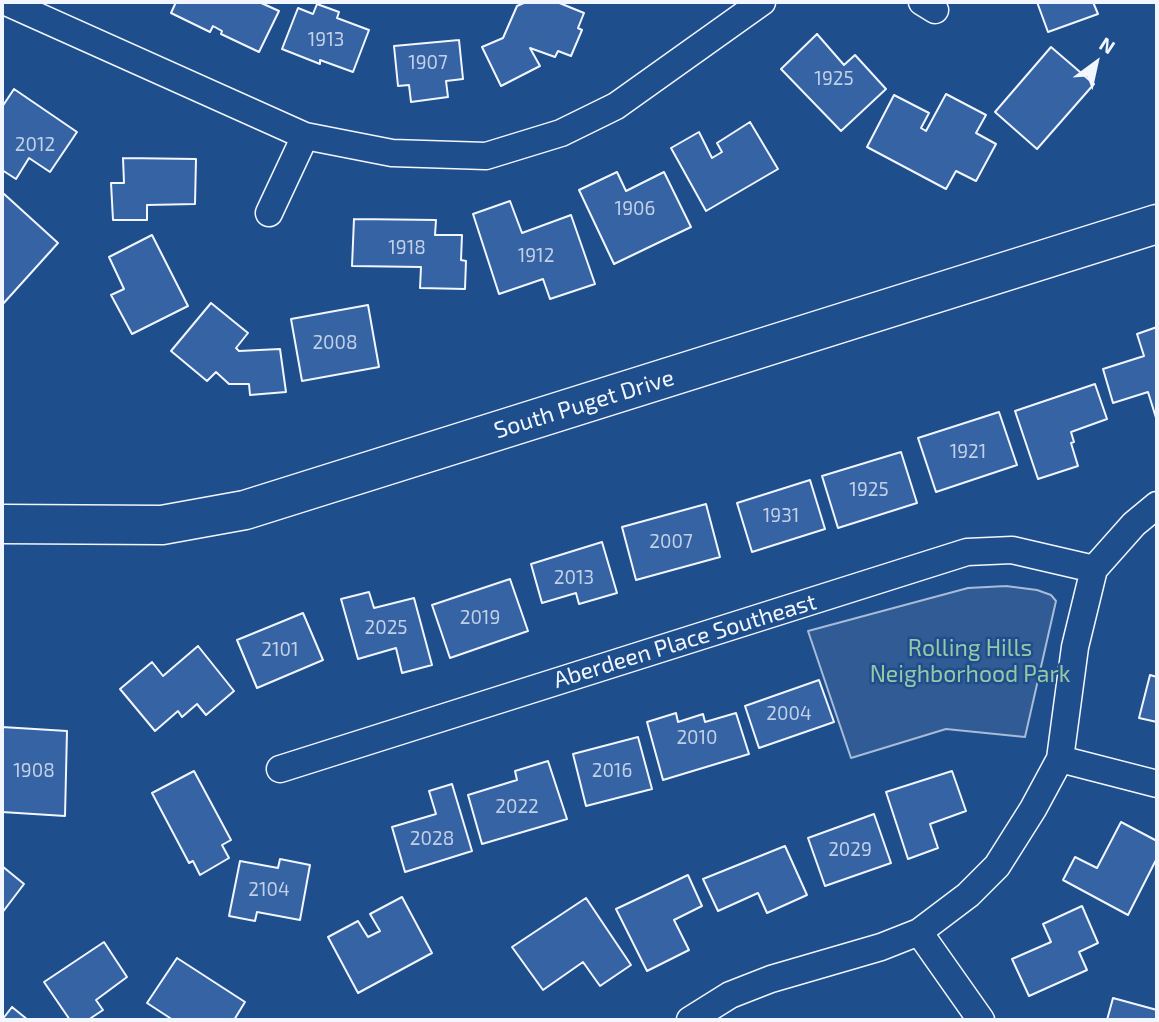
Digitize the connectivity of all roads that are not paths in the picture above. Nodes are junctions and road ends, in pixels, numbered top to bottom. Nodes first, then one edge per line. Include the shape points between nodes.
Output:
1 (6, 2) edge
2 (756, 4) edge
3 (305, 136) junction
4 (269, 213) dead end
5 (1157, 224) edge
6 (1157, 505) edge
7 (2, 524) edge
8 (1094, 569) junction
9 (1059, 759) junction
10 (280, 769) dead end
11 (1157, 784) edge
12 (919, 932) junction
13 (690, 1020) edge
14 (981, 1020) edge

1 - 3 street
2 - 3 street via 616,106 561,133 486,156 392,153
3 - 4 street
5 - 7 street, South Puget Drive via 245,510 162,525
6 - 8 street
8 - 9 street via 1075,647
8 - 10 street, Aberdeen Place Southeast via 1012,550 967,552
9 - 11 street
9 - 12 street via 997,866
12 - 13 street via 771,979 730,995
12 - 14 street

